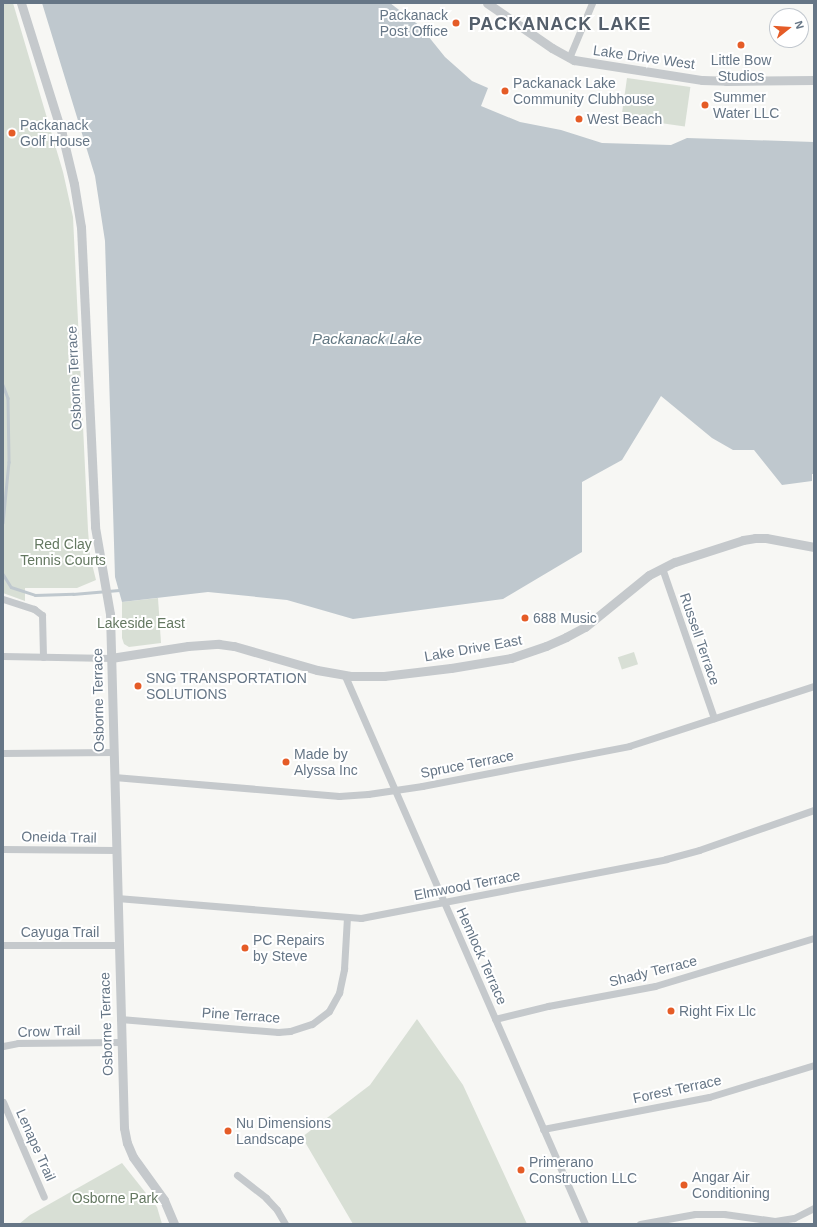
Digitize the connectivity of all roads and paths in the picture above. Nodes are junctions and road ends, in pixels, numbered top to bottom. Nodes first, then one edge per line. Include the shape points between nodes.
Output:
1 (21, 3) edge
2 (487, 3) edge
3 (592, 3) edge
4 (569, 58) junction
5 (814, 80) edge
6 (814, 547) edge
7 (662, 568) junction
8 (3, 599) edge
9 (3, 656) edge
10 (43, 657) junction
11 (111, 658) junction
12 (345, 676) junction
13 (814, 686) edge
14 (714, 718) junction
15 (113, 752) junction
16 (3, 753) edge
17 (114, 777) junction
18 (396, 790) junction
19 (814, 810) edge
20 (3, 849) edge
21 (115, 850) junction
22 (116, 898) junction
23 (444, 903) junction
24 (347, 917) junction
25 (814, 938) edge
26 (3, 945) edge
27 (118, 945) junction
28 (120, 1019) junction
29 (495, 1019) junction
30 (121, 1042) junction
31 (3, 1046) edge
32 (814, 1065) edge
33 (3, 1102) edge
34 (543, 1129) junction
35 (237, 1175) dead end
36 (44, 1197) dead end
37 (814, 1208) edge
38 (174, 1224) edge
39 (285, 1224) edge
40 (585, 1224) edge
41 (640, 1224) edge

1 - 11 street, Osborne Terrace via 62,134 79,206 83,243 95,527 110,614
2 - 4 street, Lake Drive West
3 - 4 street
4 - 5 street, Lake Drive West via 589,64 702,80
6 - 7 street, Lake Drive East via 755,538
7 - 12 street, Lake Drive East via 637,584 585,627 525,654 451,668 384,676
7 - 14 street, Russell Terrace
8 - 10 street via 34,609 42,615
9 - 10 street
10 - 11 street
11 - 12 street, Lake Drive East via 188,646 219,644
11 - 15 street, Osborne Terrace
12 - 18 street, Hemlock Terrace
13 - 14 street, Spruce Terrace
14 - 18 street, Spruce Terrace via 614,749
15 - 16 street
15 - 17 street, Osborne Terrace
17 - 18 street, Spruce Terrace via 339,796
17 - 21 street, Osborne Terrace
18 - 23 street, Hemlock Terrace
19 - 23 street, Elmwood Terrace via 666,859
20 - 21 street, Oneida Trail
21 - 22 street, Osborne Terrace
22 - 24 street, Elmwood Terrace
22 - 27 street, Osborne Terrace
23 - 24 street, Elmwood Terrace via 362,918
23 - 29 street, Hemlock Terrace
24 - 28 street, Pine Terrace via 345,961 339,993 329,1011 312,1024 278,1032
25 - 29 street, Shady Terrace via 655,986 548,1006
26 - 27 street, Cayuga Trail
27 - 28 street, Osborne Terrace
28 - 30 street, Osborne Terrace
29 - 34 street, Hemlock Terrace
30 - 31 street, Crow Trail via 18,1043
30 - 38 street, Osborne Terrace via 123,1116 127,1143 137,1164 164,1200
32 - 34 street, Forest Terrace via 709,1097
33 - 36 street, Lenape Trail
34 - 40 street, Hemlock Terrace
35 - 39 street via 266,1198
37 - 41 street via 794,1218 775,1221 724,1214 695,1214

